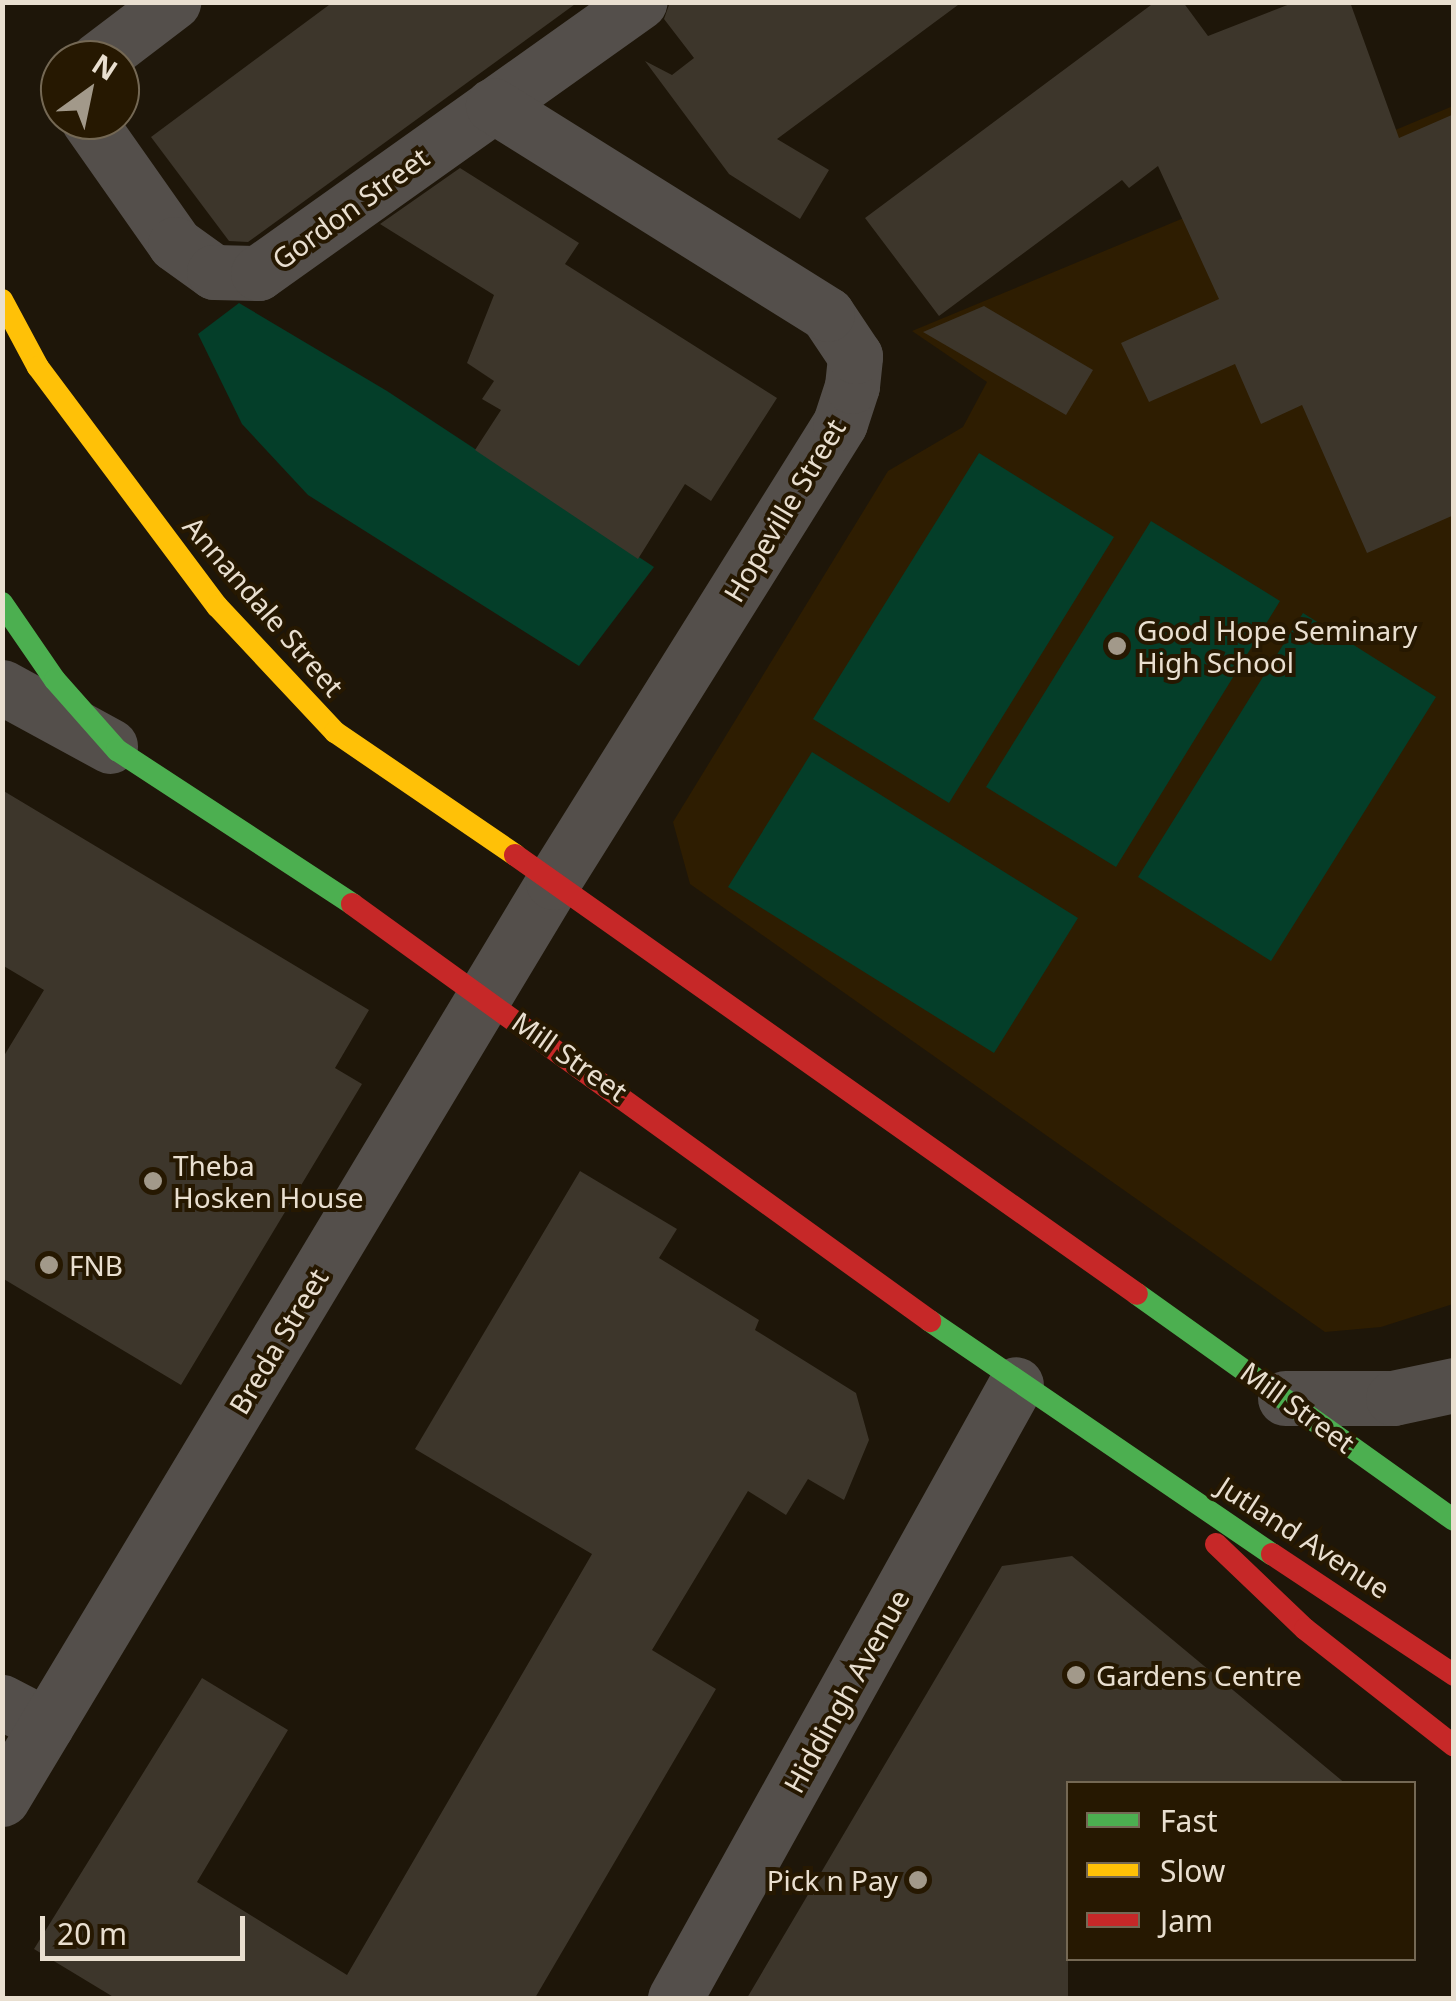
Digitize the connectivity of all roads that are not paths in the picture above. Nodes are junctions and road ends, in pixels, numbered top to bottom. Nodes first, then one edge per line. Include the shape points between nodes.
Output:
1 (173, 2) edge
2 (639, 2) edge
3 (123, 40) edge
4 (494, 105) junction
5 (102, 140) edge
6 (2, 300) edge
7 (2, 603) edge
8 (2, 687) edge
9 (116, 750) junction
10 (553, 882) junction
11 (485, 996) junction
12 (1016, 1384) junction
13 (1454, 1385) edge
14 (1286, 1398) junction
15 (1119, 1452) junction
16 (1454, 1520) edge
17 (1454, 1675) edge
18 (24, 1714) edge
19 (1454, 1746) edge
20 (2, 1799) edge
21 (675, 1998) edge

1 - 3 street
2 - 4 street, Gordon Street
4 - 5 street, Gordon Street via 258,273 214,272 176,244
4 - 10 street, Hopeville Street via 827,314 855,356 840,422
6 - 10 main road, Annandale Street via 38,367 112,471 216,606 322,718
7 - 9 main road via 55,680
8 - 9 street, Mill Street
9 - 11 main road, Mill Street
10 - 11 street, Breda Street
10 - 14 main road, Mill Street
11 - 12 main road, Mill Street
11 - 18 street, Breda Street
12 - 15 main road, Mill Street
12 - 21 street, Hiddingh Avenue
13 - 14 street via 1393,1398
14 - 16 main road, Mill Street
15 - 17 main road, Jutland Avenue
15 - 19 main road via 1305,1629
18 - 20 street, Breda Street

